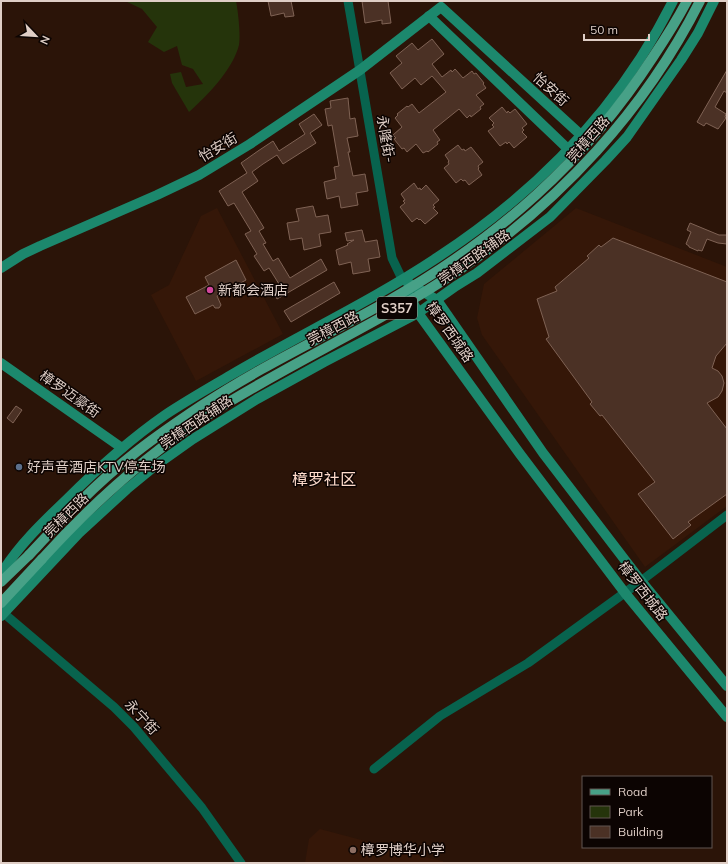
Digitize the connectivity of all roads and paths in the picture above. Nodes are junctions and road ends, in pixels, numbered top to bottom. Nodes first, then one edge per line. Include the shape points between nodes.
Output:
1 (348, 1) edge
2 (673, 1) edge
3 (687, 1) edge
4 (700, 1) edge
5 (714, 1) edge
6 (430, 16) junction
7 (360, 70) junction
8 (582, 136) junction
9 (569, 150) junction
10 (1, 268) edge
11 (402, 279) junction
12 (437, 300) junction
13 (418, 313) junction
14 (330, 320) junction
15 (346, 350) junction
16 (1, 363) edge
17 (122, 448) junction
18 (727, 515) edge
19 (1, 574) edge
20 (1, 582) edge
21 (641, 582) junction
22 (625, 593) junction
23 (1, 603) edge
24 (2, 614) edge
25 (727, 686) edge
26 (727, 717) edge
27 (374, 769) dead end
28 (241, 863) edge

1 - 7 street, 永隆街-
2 - 8 main road, 莞樟西路辅路 via 635,66
3 - 20 main road, 莞樟西路 / S357, bridge via 657,52 622,102 579,154 532,199 463,254 416,284 234,384 164,431 99,483
4 - 23 main road, 莞樟西路 / S357, bridge via 666,61 620,124 576,174 519,225 438,284 231,401 172,439 110,490
5 - 12 main road, 莞樟西路辅路 via 681,60 606,161 550,217
6 - 7 main road, 怡安街
6 - 8 main road, 怡安街 via 441,7
6 - 9 main road
7 - 10 main road, 怡安街 via 199,175 40,246
7 - 11 street, 永隆街- via 392,258
8 - 9 main road, 莞樟西路辅路
9 - 11 main road, 莞樟西路辅路 via 492,219
11 - 12 main road, 樟罗西城路
11 - 13 main road, 樟罗西城路
11 - 14 main road, 莞樟西路辅路
12 - 13 main road, 莞樟西路辅路
12 - 21 main road, 樟罗西城路 via 543,453
13 - 15 main road, 莞樟西路辅路
13 - 22 main road, 樟罗西城路
14 - 15 main road via 342,320 353,328 354,340
14 - 17 main road, 莞樟西路辅路 via 188,400
15 - 24 main road, 莞樟西路辅路 via 250,403 155,466 127,488 79,533
16 - 17 main road, 樟罗迈豪街
17 - 19 main road, 莞樟西路辅路 via 27,540
18 - 21 street
21 - 22 street
21 - 25 main road, 樟罗西城路
22 - 26 main road, 樟罗西城路
22 - 27 street via 528,663 440,716
24 - 28 street, 永宁街 via 114,707 134,727 202,808

